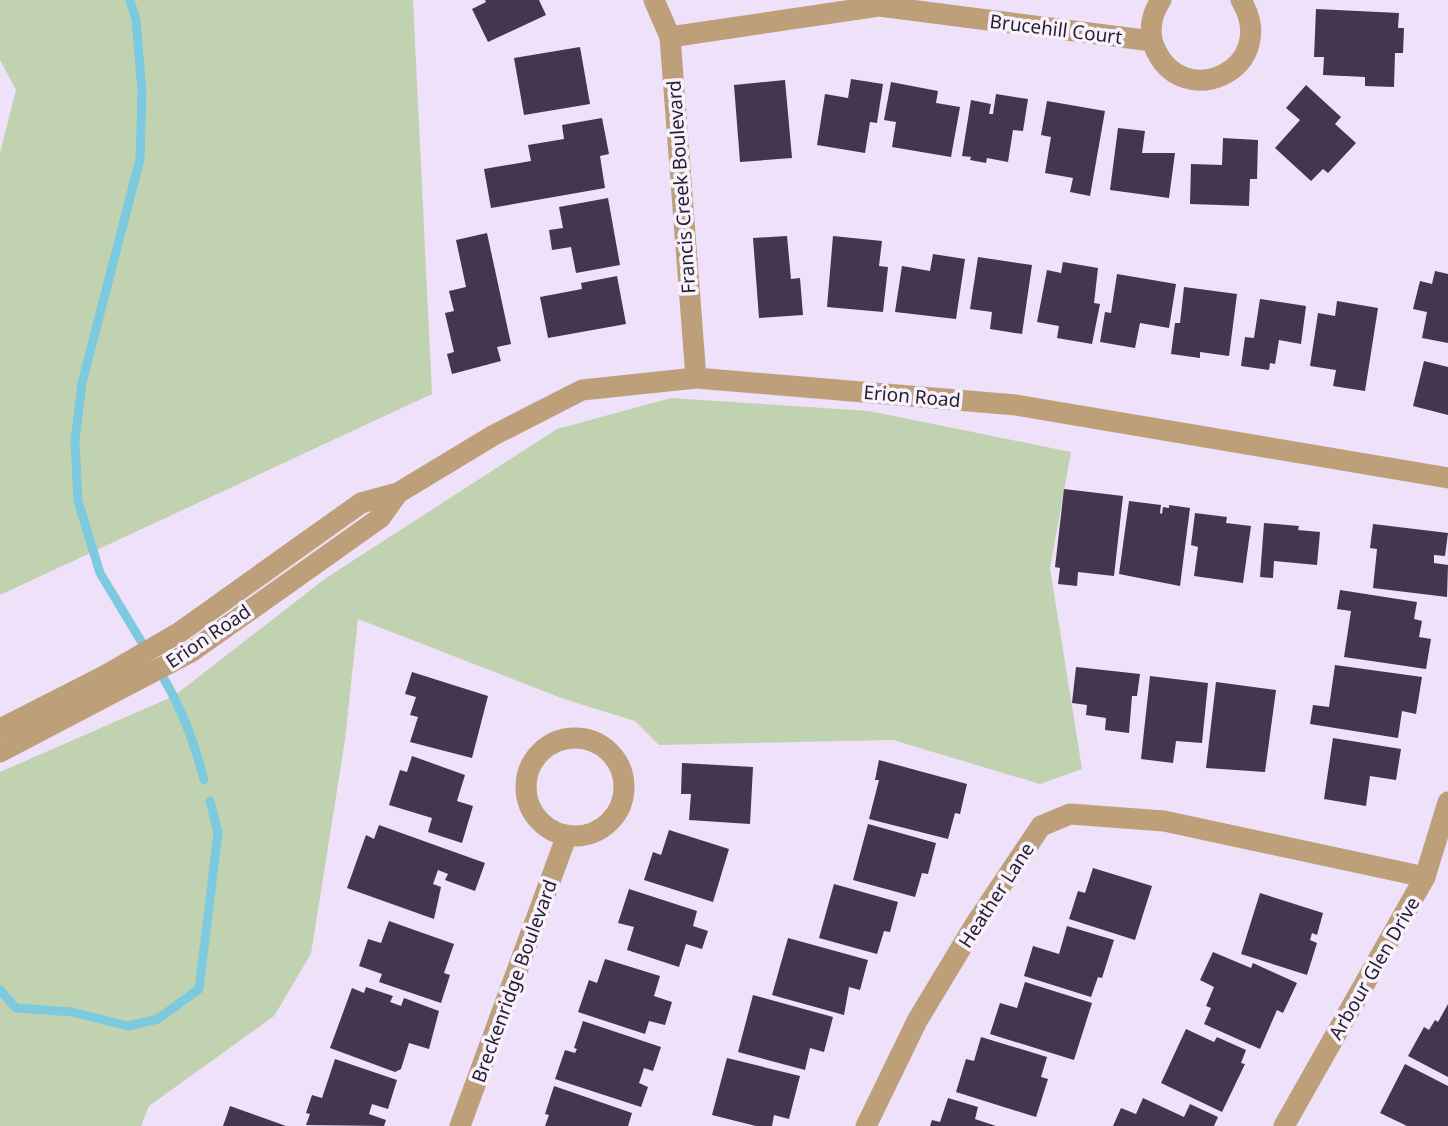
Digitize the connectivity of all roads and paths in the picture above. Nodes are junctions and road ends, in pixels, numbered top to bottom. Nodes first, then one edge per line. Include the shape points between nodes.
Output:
1 (654, 0) edge
2 (1161, 0) edge
3 (1241, 0) edge
4 (670, 37) junction
5 (1152, 41) junction
6 (695, 378) junction
7 (1448, 478) edge
8 (398, 494) junction
9 (111, 683) junction
10 (0, 729) edge
11 (0, 752) edge
12 (1448, 802) edge
13 (567, 835) junction
14 (1426, 877) junction
15 (460, 1126) edge
16 (866, 1126) edge
17 (1284, 1126) edge

1 - 4 street, Francis Creek Boulevard
2 - 5 street, Brucehill Court via 1151,24
3 - 5 street via 1250,15 1252,32 1249,48 1229,73 1198,81 1182,77 1157,56
4 - 5 street, Brucehill Court via 879,6
4 - 6 street, Francis Creek Boulevard
6 - 7 street, Erion Road via 1016,405
6 - 8 street, Erion Road via 582,390 494,435
8 - 9 street, Erion Road via 361,503
8 - 9 street, Erion Road via 380,518 191,652
9 - 10 street, Erion Road
9 - 11 street, Erion Road
12 - 14 street, Arbour Glen Drive
13 - 13 street via 598,830 620,807 624,792 618,761 607,748 576,737 545,747 534,759 526,790 538,819
13 - 15 street, Breckenridge Boulevard
14 - 16 street, Heather Lane via 1164,821 1070,814 1041,826 917,1021
14 - 17 street, Arbour Glen Drive

